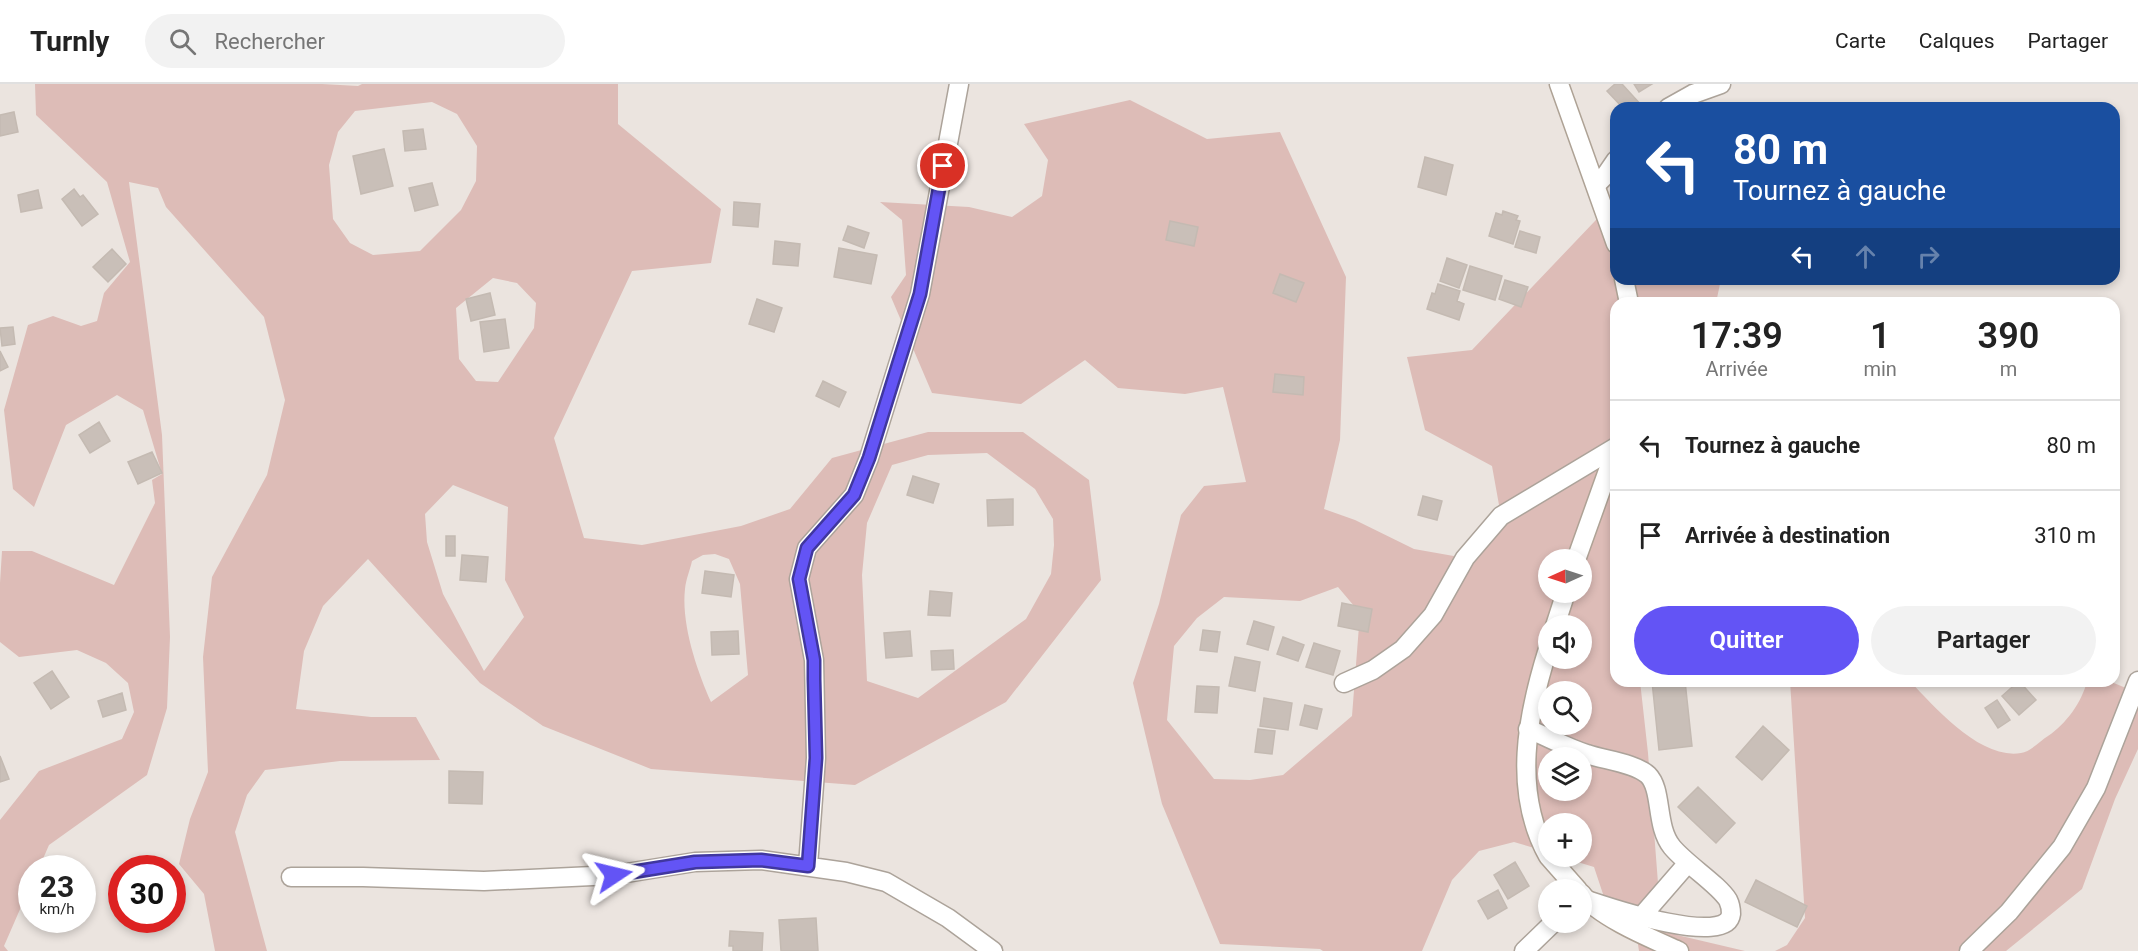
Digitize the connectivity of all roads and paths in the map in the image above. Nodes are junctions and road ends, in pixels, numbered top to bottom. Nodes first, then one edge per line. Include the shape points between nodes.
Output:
1 (958, 84) edge
2 (1558, 84) edge
3 (1721, 84) edge
4 (1679, 102) edge
5 (1610, 169) edge
6 (1596, 185) junction
7 (1610, 226) edge
8 (1610, 452) edge
9 (1610, 465) edge
10 (1580, 549) edge
11 (1542, 669) edge
12 (2138, 681) edge
13 (1344, 683) dead end
14 (1528, 729) junction
15 (1538, 834) edge
16 (1687, 864) junction
17 (808, 866) junction
18 (1558, 867) edge
19 (291, 877) dead end
20 (1568, 879) edge
21 (1592, 898) edge
22 (1592, 901) edge
23 (1641, 917) junction
24 (1543, 933) edge
25 (993, 951) edge
26 (1524, 951) edge
27 (1679, 951) edge
28 (1969, 951) edge

1 - 17 street via 920,294 869,458 854,495 807,548 799,579 814,660 816,758
2 - 6 street
3 - 4 street
5 - 6 street
6 - 7 street
8 - 13 street via 1501,516 1465,558 1433,615 1403,649 1373,670
9 - 10 street
11 - 14 street
12 - 28 street via 2096,788 2062,847 2009,912
14 - 15 street via 1528,800
14 - 16 street via 1648,775 1670,845
16 - 23 street
16 - 23 street via 1729,901 1730,920 1711,927
17 - 19 street via 761,860 695,862 614,875 484,881
17 - 25 street via 886,882 948,918
18 - 20 street
21 - 23 street
22 - 27 street via 1646,936
24 - 26 street

